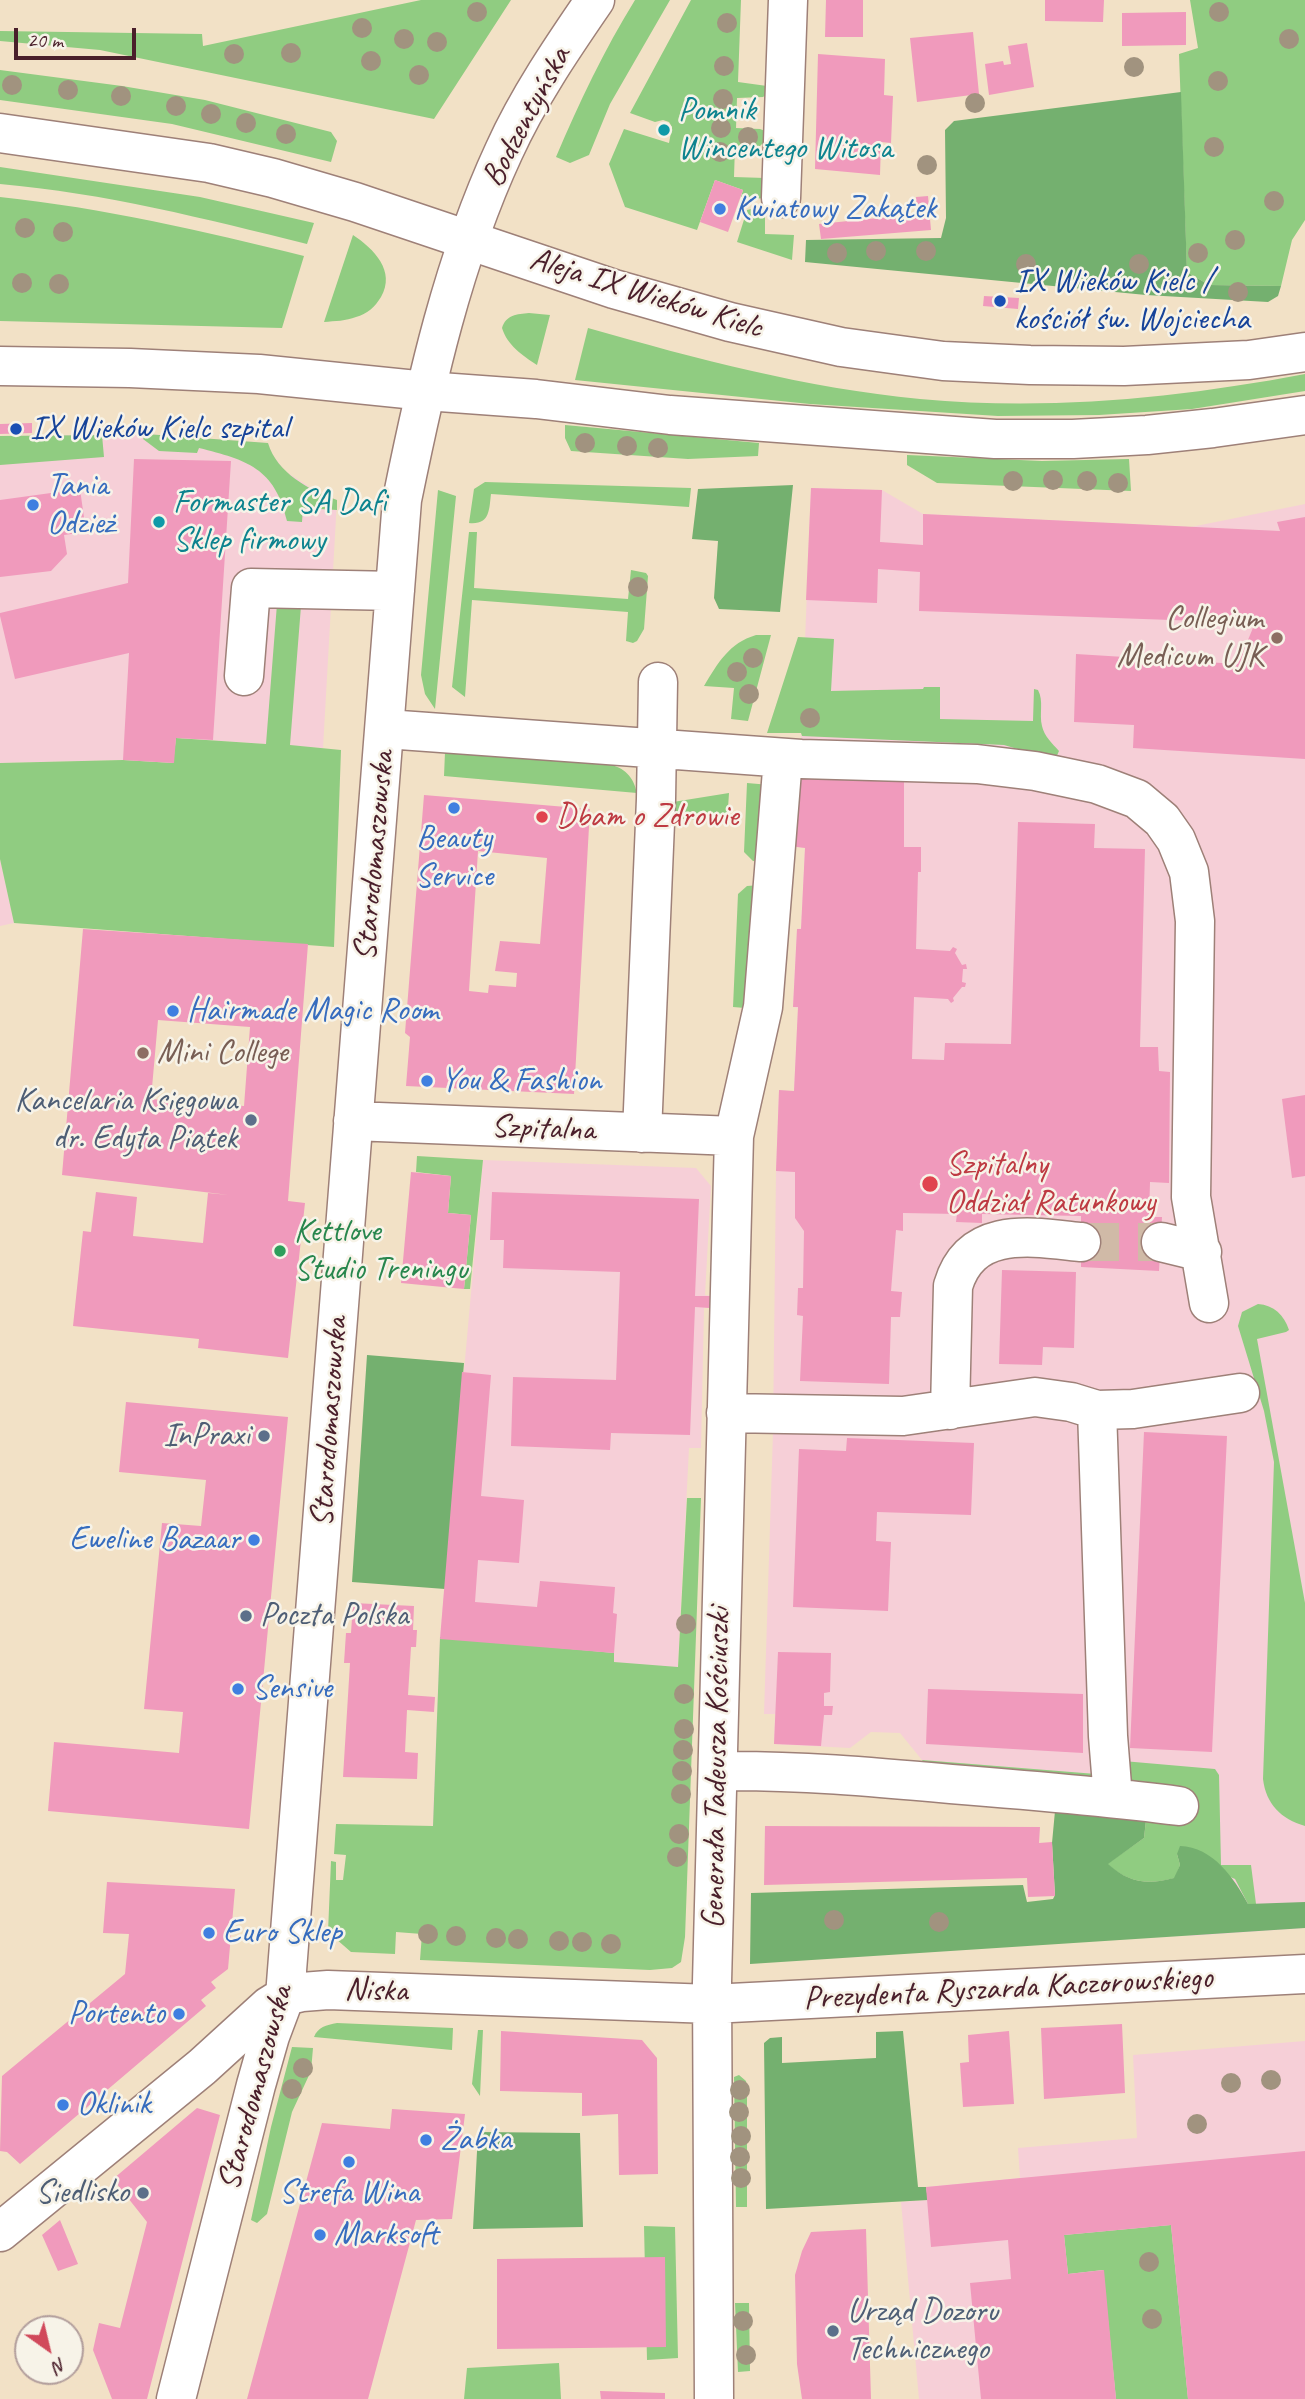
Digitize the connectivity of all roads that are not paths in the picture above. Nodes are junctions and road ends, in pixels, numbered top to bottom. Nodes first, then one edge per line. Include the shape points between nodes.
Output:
1 (594, 0) edge
2 (788, 0) edge
3 (0, 133) edge
4 (781, 198) dead end
5 (470, 239) junction
6 (1305, 352) edge
7 (0, 366) edge
8 (426, 391) junction
9 (1305, 415) edge
10 (395, 591) junction
11 (244, 676) dead end
12 (658, 682) dead end
13 (386, 729) junction
14 (657, 748) junction
15 (783, 758) junction
16 (353, 1121) junction
17 (642, 1133) junction
18 (734, 1136) junction
19 (1082, 1242) tunnel mouth
20 (1161, 1242) tunnel mouth
21 (1202, 1252) junction
22 (1209, 1303) dead end
23 (1240, 1393) dead end
24 (950, 1410) junction
25 (1097, 1410) junction
26 (726, 1413) junction
27 (718, 1771) junction
28 (1113, 1798) junction
29 (1179, 1806) dead end
30 (1305, 1974) edge
31 (285, 1997) junction
32 (711, 2004) junction
33 (0, 2232) edge
34 (176, 2399) edge
35 (714, 2399) edge

1 - 5 street, Bodzentyńska via 508,142
2 - 4 street
3 - 5 street, Aleja IX Wieków Kielc via 209,163
5 - 6 street, Aleja IX Wieków Kielc via 614,289 730,322 841,347 943,361 1124,366 1249,360
5 - 8 street, Bodzentyńska
7 - 8 street via 225,372
8 - 9 street via 995,439 1147,435
8 - 10 street, Starodomaszowska via 402,500
10 - 11 street via 251,588
10 - 13 street, Starodomaszowska
12 - 14 street
13 - 14 street
13 - 16 street, Starodomaszowska
14 - 15 street
14 - 17 street
15 - 18 street, Generała Tadeusza Kościuszki via 763,1007
15 - 21 street via 976,764 1035,771 1119,791 1162,820 1184,856 1195,921 1191,1197
16 - 17 street, Szpitalna
16 - 31 street, Starodomaszowska
17 - 18 street, Szpitalna
18 - 26 street, Generała Tadeusza Kościuszki
19 - 24 street via 1024,1236 1004,1239 984,1245 964,1260 953,1286
20 - 21 street
21 - 22 street
23 - 25 street
24 - 25 street via 1035,1397
24 - 26 street via 903,1416
25 - 28 street
26 - 27 street, Generała Tadeusza Kościuszki
27 - 28 street via 895,1779
27 - 32 street, Generała Tadeusza Kościuszki
28 - 29 street
30 - 32 street, Prezydenta Ryszarda Kaczorowskiego
31 - 32 street, Niska via 328,1990
31 - 33 street, Niska
31 - 34 street, Starodomaszowska via 256,2085
32 - 35 street, Generała Tadeusza Kościuszki

